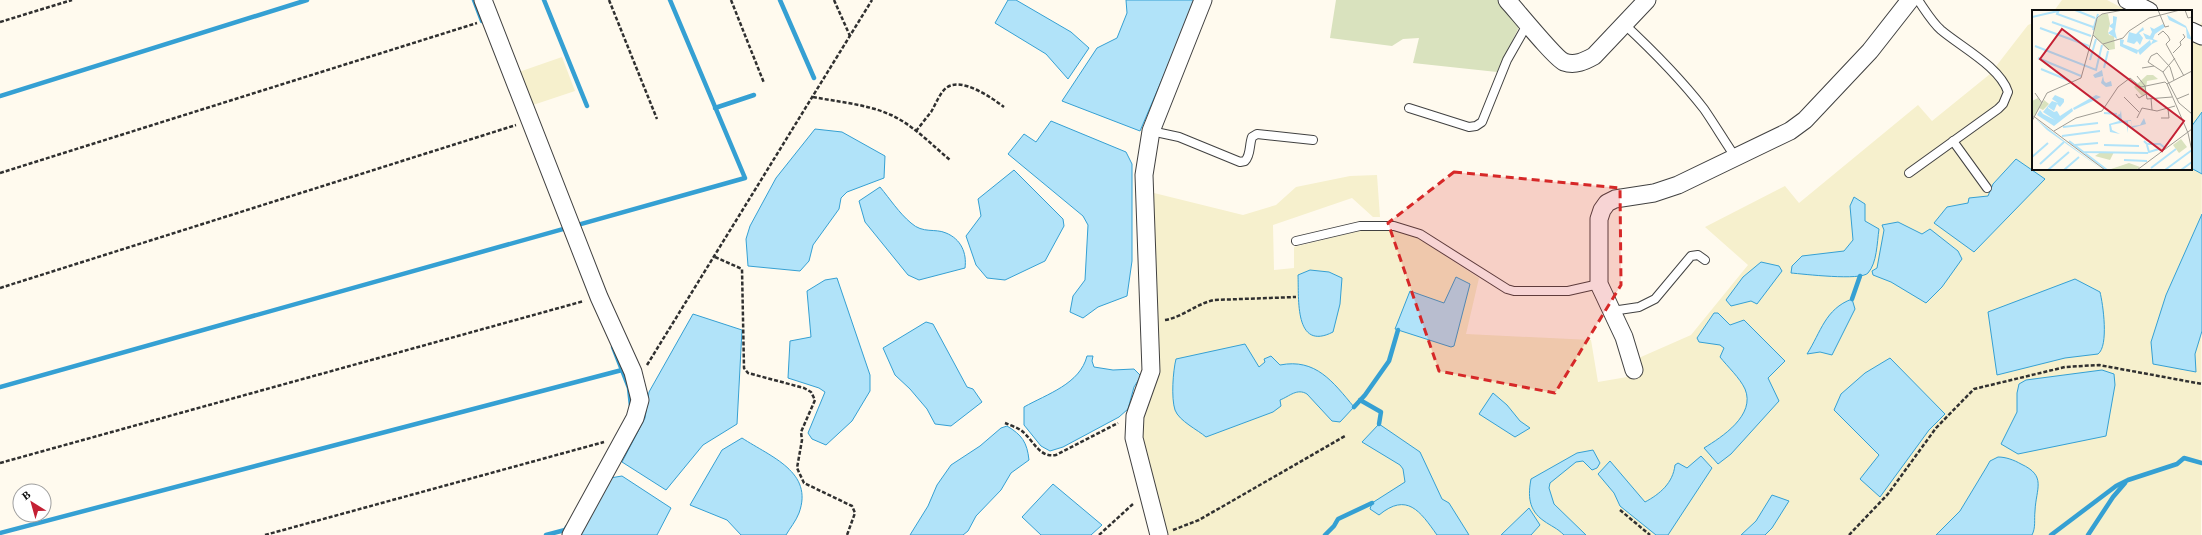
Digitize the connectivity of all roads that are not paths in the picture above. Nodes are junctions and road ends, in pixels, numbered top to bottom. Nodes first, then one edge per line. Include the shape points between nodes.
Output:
1 (483, 0) edge
2 (1203, 0) edge
3 (1507, 0) edge
4 (1647, 0) edge
5 (1910, 0) edge
6 (1918, 0) edge
7 (2127, 0) edge
8 (2147, 7) edge
9 (1528, 23) junction
10 (1623, 24) junction
11 (2192, 31) edge
12 (2202, 36) edge
13 (1409, 108) dead end
14 (1151, 131) junction
15 (1313, 140) dead end
16 (1953, 141) junction
17 (1736, 158) junction
18 (1909, 173) dead end
19 (1987, 188) dead end
20 (1296, 241) dead end
21 (1705, 260) dead end
22 (1599, 284) junction
23 (1612, 311) junction
24 (1634, 370) dead end
25 (1162, 534) edge
26 (571, 535) edge

1 - 26 street via 599,297 633,372 640,400 635,418
2 - 14 street
3 - 9 street
4 - 10 street
5 - 17 street via 1870,51 1805,120 1776,140
6 - 16 lane via 1941,30 2003,80 2008,92 1998,109
7 - 8 street
9 - 10 street via 1560,59 1572,63 1584,62 1594,56
9 - 13 lane via 1507,60 1482,122 1469,127
10 - 17 lane via 1686,87
11 - 12 street
14 - 15 lane via 1179,137 1240,162 1245,162 1248,158 1250,141 1257,134
14 - 25 street via 1144,175 1151,371 1133,426 1147,490
16 - 18 lane
16 - 19 lane
17 - 22 street via 1665,190 1615,199 1607,203 1599,219
20 - 22 lane via 1360,226 1394,226 1420,234 1507,289 1568,291
21 - 23 lane via 1698,255 1691,256 1662,292 1647,304
22 - 23 street
23 - 24 street via 1629,348

